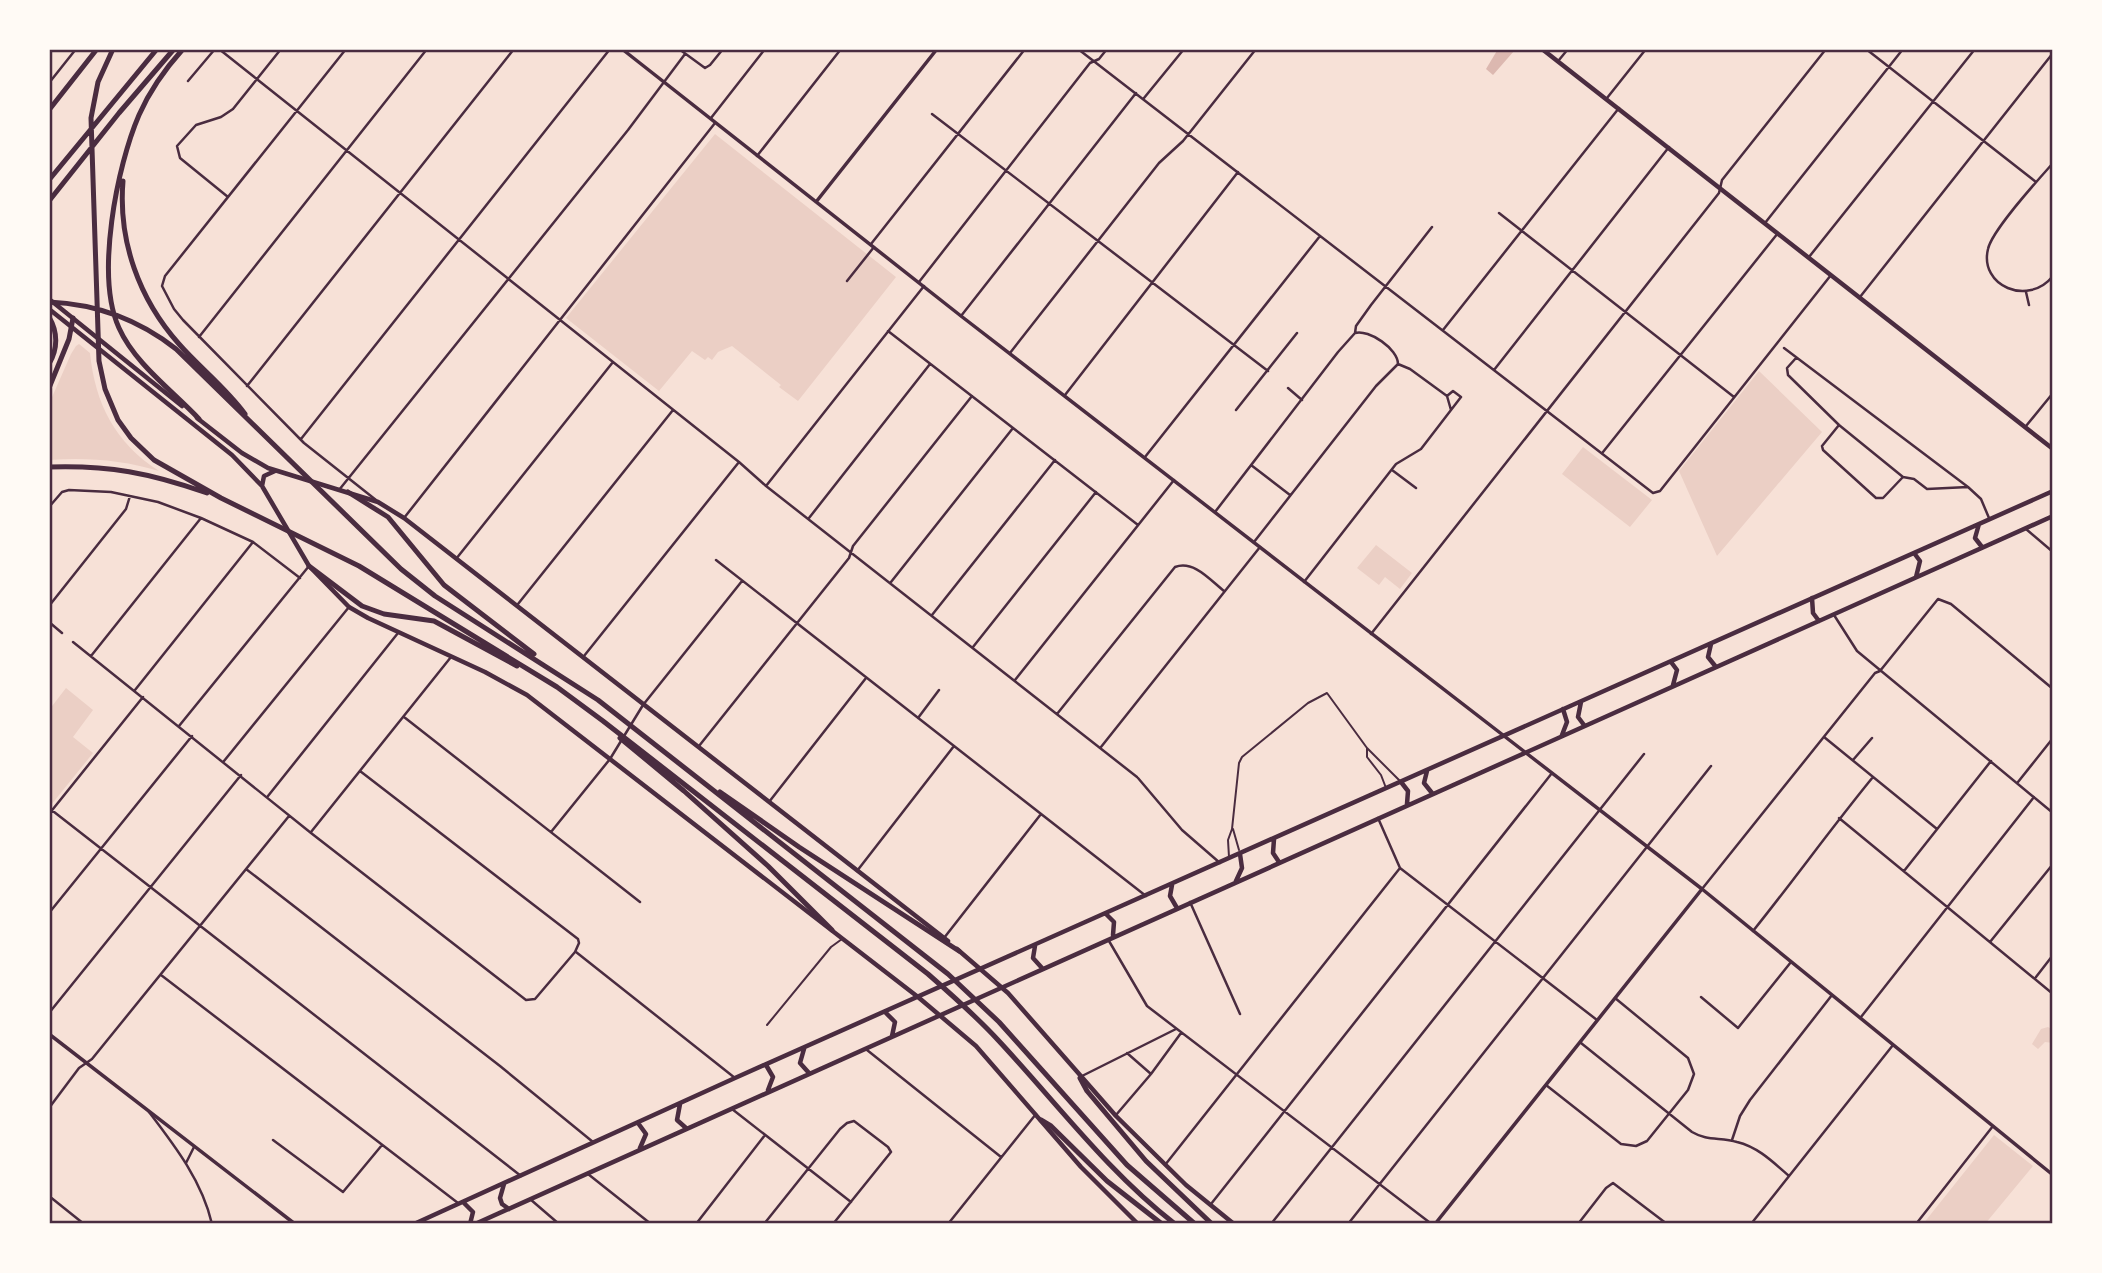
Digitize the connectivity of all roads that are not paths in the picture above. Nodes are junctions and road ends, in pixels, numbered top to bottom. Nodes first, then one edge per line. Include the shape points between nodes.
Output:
1 (76, 49) edge
2 (97, 49) edge
3 (113, 49) edge
4 (157, 49) edge
5 (174, 49) edge
6 (183, 49) edge
7 (217, 49) edge
8 (281, 49) edge
9 (346, 49) edge
10 (427, 49) edge
11 (514, 49) edge
12 (610, 49) edge
13 (622, 49) edge
14 (679, 49) edge
15 (723, 49) edge
16 (765, 49) edge
17 (841, 49) edge
18 (937, 49) edge
19 (1025, 49) edge
20 (1078, 49) edge
21 (1107, 49) edge
22 (1184, 49) edge
23 (1256, 49) edge
24 (1542, 49) edge
25 (1568, 49) edge
26 (1646, 49) edge
27 (1826, 49) edge
28 (1866, 49) edge
29 (1903, 49) edge
30 (1975, 49) edge
31 (2053, 53) edge
32 (685, 54) junction
33 (1094, 61) junction
34 (1558, 61) junction
35 (1889, 67) junction
36 (257, 79) junction
37 (188, 81) dead end
38 (664, 82) junction
39 (49, 83) edge
40 (1136, 93) junction
41 (1607, 98) junction
42 (1143, 99) junction
43 (1934, 101) junction
44 (1619, 108) junction
45 (49, 110) edge
46 (297, 111) junction
47 (932, 114) dead end
48 (710, 119) junction
49 (715, 123) junction
50 (959, 134) junction
51 (1188, 135) junction
52 (1984, 140) junction
53 (1670, 148) junction
54 (347, 150) junction
55 (126, 154) junction
56 (757, 156) junction
57 (2053, 163) edge
58 (1006, 171) junction
59 (1238, 173) junction
60 (49, 180) edge
61 (2036, 182) junction
62 (1721, 187) junction
63 (400, 193) junction
64 (228, 197) junction
65 (49, 201) edge
66 (816, 202) junction
67 (1049, 204) junction
68 (1499, 213) dead end
69 (1765, 222) junction
70 (1432, 227) dead end
71 (1522, 231) junction
72 (1778, 233) junction
73 (1320, 236) junction
74 (458, 239) junction
75 (1098, 242) junction
76 (872, 246) junction
77 (1809, 257) junction
78 (1572, 270) junction
79 (1832, 274) junction
80 (2053, 276) edge
81 (508, 279) junction
82 (847, 281) dead end
83 (919, 282) junction
84 (1152, 284) junction
85 (924, 286) junction
86 (1386, 286) junction
87 (2026, 292) junction
88 (1860, 297) junction
89 (49, 300) edge
90 (2029, 305) dead end
91 (49, 309) edge
92 (1625, 312) junction
93 (961, 316) junction
94 (49, 317) edge
95 (73, 318) junction
96 (559, 320) junction
97 (71, 327) junction
98 (1443, 330) junction
99 (888, 331) junction
100 (1297, 333) dead end
101 (1355, 333) junction
102 (199, 337) junction
103 (1235, 345) junction
104 (1784, 348) dead end
105 (1010, 353) junction
106 (1680, 355) junction
107 (1796, 358) junction
108 (613, 362) junction
109 (49, 364) edge
110 (930, 364) junction
111 (1398, 364) junction
112 (1494, 370) junction
113 (1268, 371) junction
114 (247, 386) junction
115 (49, 388) edge
116 (1288, 388) dead end
117 (2053, 393) edge
118 (1065, 395) junction
119 (972, 396) junction
120 (1447, 396) junction
121 (1734, 397) junction
122 (1302, 400) junction
123 (1451, 408) junction
124 (1546, 409) junction
125 (673, 410) junction
126 (1236, 410) dead end
127 (200, 419) junction
128 (251, 421) junction
129 (1839, 425) junction
130 (2026, 427) junction
131 (1013, 428) junction
132 (300, 440) junction
133 (2053, 449) edge
134 (1602, 453) junction
135 (1145, 457) junction
136 (1055, 460) junction
137 (739, 462) junction
138 (1251, 465) junction
139 (49, 467) edge
140 (1392, 470) junction
141 (276, 471) junction
142 (1903, 477) junction
143 (349, 478) junction
144 (1174, 480) junction
145 (262, 486) junction
146 (766, 486) junction
147 (1968, 487) junction
148 (1416, 488) dead end
149 (339, 490) junction
150 (2053, 491) edge
151 (348, 492) junction
152 (1096, 492) junction
153 (130, 496) junction
154 (1290, 496) junction
155 (221, 498) junction
156 (378, 502) junction
157 (49, 508) edge
158 (1215, 512) junction
159 (2053, 516) edge
160 (201, 518) junction
161 (404, 518) junction
162 (808, 519) junction
163 (1989, 519) junction
164 (1979, 523) junction
165 (1138, 525) junction
166 (2025, 528) junction
167 (253, 542) junction
168 (1254, 542) junction
169 (1260, 547) junction
170 (1982, 547) junction
171 (851, 552) junction
172 (2053, 552) edge
173 (1913, 553) junction
174 (456, 559) junction
175 (716, 561) dead end
176 (309, 566) junction
177 (1916, 577) junction
178 (300, 578) junction
179 (742, 581) junction
180 (1304, 582) junction
181 (890, 583) junction
182 (1224, 592) junction
183 (1812, 598) junction
184 (49, 606) edge
185 (516, 606) junction
186 (349, 607) junction
187 (1833, 614) junction
188 (932, 615) junction
189 (1818, 621) junction
190 (49, 622) edge
191 (796, 624) junction
192 (62, 633) dead end
193 (398, 634) junction
194 (1371, 634) junction
195 (73, 642) dead end
196 (1711, 643) junction
197 (973, 648) junction
198 (91, 656) junction
199 (451, 657) junction
200 (582, 658) junction
201 (1671, 662) junction
202 (544, 664) junction
203 (1716, 667) junction
204 (1880, 671) junction
205 (533, 672) junction
206 (866, 678) junction
207 (1014, 680) junction
208 (1673, 686) junction
209 (2052, 686) edge
210 (939, 690) dead end
211 (135, 691) junction
212 (143, 697) junction
213 (1581, 701) junction
214 (643, 705) junction
215 (1563, 709) junction
216 (1057, 714) junction
217 (404, 717) junction
218 (918, 718) junction
219 (603, 721) junction
220 (1585, 725) junction
221 (179, 726) junction
222 (192, 736) junction
223 (1503, 736) junction
224 (1562, 736) junction
225 (1824, 737) junction
226 (1872, 738) dead end
227 (2053, 738) edge
228 (954, 746) junction
229 (698, 748) junction
230 (1100, 748) junction
231 (1367, 748) junction
232 (1524, 752) junction
233 (1644, 754) dead end
234 (610, 759) junction
235 (1853, 760) junction
236 (224, 761) junction
237 (1991, 761) junction
238 (1711, 766) dead end
239 (1427, 770) junction
240 (360, 771) junction
241 (1552, 773) junction
242 (241, 775) junction
243 (1873, 777) junction
244 (1401, 782) junction
245 (2017, 782) junction
246 (707, 784) junction
247 (1386, 788) junction
248 (1432, 793) junction
249 (268, 796) junction
250 (2034, 797) junction
251 (768, 803) junction
252 (1406, 805) junction
253 (1599, 809) junction
254 (50, 811) edge
255 (2053, 813) edge
256 (1041, 814) junction
257 (290, 815) junction
258 (1378, 818) junction
259 (1839, 818) junction
260 (1232, 828) junction
261 (1937, 829) junction
262 (551, 832) junction
263 (311, 833) junction
264 (1274, 839) junction
265 (1647, 846) junction
266 (101, 850) junction
267 (1240, 854) junction
268 (1229, 859) junction
269 (1279, 862) junction
270 (1220, 863) junction
271 (2053, 864) edge
272 (1400, 868) junction
273 (246, 869) junction
274 (857, 871) junction
275 (1904, 871) junction
276 (1235, 881) junction
277 (1172, 884) junction
278 (150, 888) junction
279 (1702, 889) junction
280 (1146, 896) junction
281 (640, 902) dead end
282 (1190, 902) junction
283 (1447, 905) junction
284 (1177, 908) junction
285 (1949, 908) junction
286 (49, 914) edge
287 (1106, 914) junction
288 (199, 927) junction
289 (832, 930) junction
290 (1753, 931) junction
291 (1110, 937) junction
292 (944, 938) junction
293 (843, 939) junction
294 (1494, 942) junction
295 (1990, 942) junction
296 (1035, 945) junction
297 (959, 951) junction
298 (575, 952) junction
299 (2053, 955) edge
300 (1791, 962) junction
301 (1043, 968) junction
302 (981, 969) junction
303 (161, 975) junction
304 (1542, 979) junction
305 (2035, 979) junction
306 (1001, 987) junction
307 (2053, 994) edge
308 (1832, 995) junction
309 (918, 997) junction
310 (1701, 997) dead end
311 (1615, 998) junction
312 (885, 1012) junction
313 (49, 1013) edge
314 (1240, 1014) dead end
315 (940, 1015) junction
316 (1860, 1018) junction
317 (1597, 1020) junction
318 (767, 1025) dead end
319 (1176, 1029) junction
320 (1181, 1033) junction
321 (49, 1034) edge
322 (891, 1037) junction
323 (1580, 1042) junction
324 (1893, 1045) junction
325 (804, 1048) junction
326 (865, 1048) junction
327 (1127, 1053) junction
328 (86, 1063) junction
329 (766, 1065) junction
330 (810, 1073) junction
331 (1152, 1074) junction
332 (1236, 1074) junction
333 (735, 1078) junction
334 (1080, 1078) junction
335 (1546, 1085) junction
336 (768, 1091) junction
337 (681, 1104) junction
338 (49, 1108) edge
339 (731, 1108) junction
340 (146, 1109) junction
341 (1283, 1111) junction
342 (1670, 1113) junction
343 (1036, 1114) junction
344 (1115, 1116) junction
345 (1041, 1120) junction
346 (638, 1123) junction
347 (1993, 1126) junction
348 (685, 1128) junction
349 (765, 1136) junction
350 (272, 1140) dead end
351 (1732, 1140) junction
352 (593, 1142) junction
353 (382, 1145) junction
354 (195, 1146) junction
355 (1331, 1147) junction
356 (639, 1149) junction
357 (1001, 1157) junction
358 (186, 1163) junction
359 (1165, 1165) junction
360 (808, 1168) junction
361 (587, 1173) junction
362 (2053, 1175) edge
363 (521, 1176) junction
364 (1789, 1176) junction
365 (505, 1183) junction
366 (1379, 1184) junction
367 (49, 1196) edge
368 (530, 1199) junction
369 (460, 1202) junction
370 (851, 1202) junction
371 (1210, 1205) junction
372 (509, 1209) junction
373 (1664, 1223) edge
374 (85, 1224) edge
375 (212, 1224) edge
376 (295, 1224) edge
377 (414, 1224) edge
378 (470, 1224) edge
379 (475, 1224) edge
380 (559, 1224) edge
381 (651, 1224) edge
382 (696, 1224) edge
383 (764, 1224) edge
384 (833, 1224) edge
385 (948, 1224) edge
386 (1138, 1224) edge
387 (1162, 1224) edge
388 (1175, 1224) edge
389 (1195, 1224) edge
390 (1212, 1224) edge
391 (1234, 1224) edge
392 (1271, 1224) edge
393 (1348, 1224) edge
394 (1437, 1224) edge
395 (1578, 1224) edge
396 (1751, 1224) edge
397 (1916, 1224) edge

1 - 39 street
2 - 45 highway
3 - 155 highway via 92,106 99,361 108,399 124,430 148,455
4 - 60 highway
5 - 65 highway
6 - 55 highway via 149,94
7 - 36 street
7 - 37 street
8 - 36 street
9 - 46 street
10 - 54 street
11 - 63 street
12 - 74 street
13 - 38 street
14 - 32 street
15 - 32 street via 705,68
16 - 48 street
17 - 56 street
18 - 66 street
19 - 50 street
20 - 33 street
21 - 33 street
22 - 42 street
23 - 51 street
24 - 34 main road
25 - 34 street
26 - 41 street
27 - 62 street
28 - 35 street
29 - 35 street
30 - 43 street
31 - 52 street
32 - 38 street
33 - 40 street
33 - 58 street
34 - 41 main road
35 - 43 street
35 - 69 street
36 - 46 street
36 - 64 street via 230,111 196,125 177,146 180,158
38 - 48 street
38 - 81 street
40 - 42 street
40 - 67 street
41 - 44 main road
42 - 51 street
43 - 52 street
43 - 77 street
44 - 53 main road
44 - 71 street
46 - 54 street
46 - 64 street
47 - 50 street
48 - 49 street
49 - 56 street
49 - 96 street
50 - 58 street
50 - 76 street
51 - 59 street
51 - 75 street via 1158,163
52 - 61 street
52 - 88 street
53 - 62 main road
53 - 78 street
54 - 63 street
54 - 102 street
55 - 127 highway via 110,246 110,293 116,319 133,351
55 - 128 highway via 122,211 141,287 173,337
56 - 66 street
57 - 61 street
58 - 67 street
58 - 83 street
59 - 73 street
59 - 84 street
61 - 87 street via 1994,236 1987,254 1999,282
62 - 69 main road
62 - 92 street
63 - 74 street
63 - 114 street
64 - 102 street via 163,283 174,309
66 - 76 street
67 - 75 street
67 - 93 street
68 - 71 street
69 - 72 main road
70 - 86 street
71 - 78 street
71 - 98 street
72 - 77 main road
72 - 106 street
73 - 86 street
73 - 103 street
74 - 81 street
74 - 132 street
75 - 84 street
75 - 105 street
76 - 82 street
76 - 83 street
77 - 79 main road
78 - 92 street
78 - 112 street
79 - 88 main road
79 - 121 street
80 - 87 street via 2042,287
81 - 96 street
81 - 143 street
83 - 85 street
84 - 103 street
84 - 118 street
85 - 93 street
85 - 99 street
86 - 98 street
86 - 101 street
87 - 90 street
88 - 130 main road
89 - 95 main road
89 - 128 highway via 89,306 158,335
91 - 97 main road
92 - 106 street
92 - 124 street
93 - 105 street
94 - 109 highway via 56,344
95 - 97 highway
95 - 127 main road
96 - 108 street
96 - 161 street
97 - 115 highway
97 - 145 main road via 232,455
98 - 112 street
99 - 110 street
99 - 146 street
100 - 113 street
101 - 111 street via 1370,334 1398,357
101 - 122 street
102 - 114 street
103 - 113 street
103 - 135 street
104 - 107 street
105 - 118 street
106 - 121 street
106 - 134 street
107 - 129 street via 1787,368 1788,375
107 - 147 street
108 - 125 street
108 - 174 street
110 - 119 street
110 - 162 street
111 - 120 street
111 - 154 street
112 - 124 street
113 - 126 street
114 - 132 street
116 - 122 street
117 - 130 street
118 - 135 street
119 - 131 street
119 - 171 street
120 - 123 street
120 - 123 street via 1454,391 1461,397
121 - 134 street via 1657,492
122 - 138 street
123 - 140 street via 1421,449
124 - 134 street
124 - 194 street
125 - 137 street
125 - 185 street
127 - 141 main road via 242,453
128 - 202 highway via 401,569 435,596
129 - 142 street
129 - 142 street via 1823,450 1876,498 1883,498
130 - 133 main road
131 - 136 street
131 - 181 street
132 - 143 street
135 - 144 street
136 - 152 street
136 - 188 street
137 - 146 street
137 - 200 street
138 - 154 street
138 - 158 street
139 - 155 highway via 130,470
140 - 148 street
140 - 180 street
141 - 145 main road via 264,476
141 - 149 main road
142 - 147 street via 1927,489
143 - 149 street
143 - 156 street
144 - 158 street
144 - 165 street
145 - 176 main road
146 - 162 street
147 - 163 street via 1981,499
149 - 151 main road
150 - 163 main road
151 - 156 main road
151 - 202 highway via 388,517 444,584
152 - 165 street
152 - 197 street
153 - 157 street via 69,490
153 - 160 street
153 - 184 street via 125,509
154 - 168 street
155 - 205 highway via 359,566
156 - 161 main road
158 - 168 street
159 - 166 main road
160 - 167 street
160 - 198 street
161 - 174 main road
162 - 171 street
163 - 164 main road
164 - 170 main road via 1975,538
164 - 173 main road
165 - 207 street
166 - 170 main road
166 - 172 street
167 - 178 street
167 - 211 street
168 - 169 street
169 - 180 street
169 - 182 street
170 - 177 main road
171 - 181 street
171 - 191 street
173 - 177 main road via 1920,561
173 - 183 main road
174 - 185 main road
175 - 179 street
176 - 178 street
176 - 186 main road
176 - 205 highway via 370,610 434,621
177 - 187 main road
178 - 221 street
179 - 191 street
179 - 214 street
180 - 194 street
181 - 188 street
182 - 216 street via 1193,567 1175,567
182 - 230 street
183 - 189 main road
183 - 196 main road
185 - 200 main road
186 - 193 main road
186 - 236 street
187 - 189 main road
187 - 204 street via 1853,647
188 - 197 street
189 - 203 main road
190 - 192 street
191 - 206 street
191 - 229 street
193 - 199 main road
193 - 249 street
194 - 223 street
195 - 198 street
196 - 201 main road
196 - 203 main road via 1708,657
197 - 207 street
198 - 211 street
199 - 217 street
199 - 234 main road via 527,695
200 - 214 main road
201 - 208 main road via 1677,670
201 - 213 main road
202 - 246 highway
203 - 208 main road
204 - 209 street via 1941,598
204 - 225 street
204 - 237 street
205 - 219 highway
206 - 218 street
206 - 251 street
207 - 216 street
208 - 220 main road
210 - 218 street
211 - 212 street
212 - 221 street
212 - 254 street
213 - 215 main road
213 - 220 main road via 1578,717
214 - 229 main road
214 - 234 street
215 - 223 main road
215 - 224 main road via 1567,722
216 - 230 street
217 - 240 street
217 - 262 street
218 - 228 street
219 - 289 highway via 768,866
219 - 388 highway via 953,996 1122,1178
220 - 224 main road
221 - 222 street
222 - 236 street
222 - 266 street
223 - 232 street
223 - 239 main road
224 - 232 main road
225 - 235 street
225 - 279 street
226 - 235 street
227 - 245 street
228 - 256 street
228 - 274 street
229 - 251 main road
230 - 270 street via 1138,778 1182,830
231 - 244 lane
231 - 247 lane via 1367,757
231 - 260 lane via 1327,692 1308,703 1238,763
232 - 241 street
232 - 248 main road
233 - 253 street
234 - 262 street
234 - 289 main road
235 - 243 street
236 - 242 street
237 - 245 street
237 - 261 street
238 - 265 street
239 - 244 main road
239 - 248 main road via 1424,783
240 - 263 street
240 - 298 street via 573,934 579,943
241 - 253 street
241 - 283 street
242 - 249 street
242 - 278 street
243 - 259 street
243 - 261 street
244 - 247 main road
244 - 252 main road via 1408,791
245 - 250 street
246 - 297 highway
246 - 389 highway via 965,989 1126,1165
247 - 264 main road
248 - 252 main road
249 - 257 street
250 - 255 street
250 - 285 street
251 - 274 main road
252 - 258 main road
253 - 265 street
253 - 294 street
254 - 266 street
256 - 280 street
256 - 292 street
257 - 263 street
257 - 273 street
258 - 269 main road
258 - 272 street
259 - 275 street
259 - 290 street
260 - 267 lane
260 - 268 lane
261 - 275 street
262 - 281 street
263 - 298 street via 526,1000 533,1001
264 - 267 main road
264 - 269 main road via 1273,853
265 - 279 street
265 - 304 street
266 - 278 street
266 - 286 street
267 - 268 main road
267 - 276 main road via 1242,867
268 - 270 main road
269 - 276 main road
270 - 277 main road
271 - 295 street
272 - 283 street
272 - 332 street
273 - 288 street
273 - 352 street
274 - 292 main road
275 - 285 street
276 - 282 main road
277 - 280 main road
277 - 284 main road via 1170,896
278 - 288 street
278 - 313 street
279 - 290 street
279 - 311 street
280 - 287 main road
282 - 284 main road
282 - 314 street
283 - 294 street
283 - 341 street
284 - 291 main road
285 - 295 street
285 - 316 street
287 - 291 main road via 1114,922
287 - 296 main road
288 - 303 street
288 - 363 street
289 - 293 main road
290 - 300 street
291 - 301 main road
291 - 319 street via 1142,999
292 - 297 main road
293 - 309 main road
293 - 318 lane via 831,947
294 - 304 street
294 - 355 street
295 - 305 street
296 - 301 main road via 1033,958
296 - 302 main road
297 - 302 main road
298 - 333 street
299 - 305 street
300 - 308 street
300 - 310 street via 1738,1028
301 - 306 main road
302 - 306 main road
302 - 309 main road
303 - 328 street
303 - 353 street
304 - 317 street
304 - 366 street
305 - 307 street
306 - 315 main road
306 - 334 main road
308 - 316 street
308 - 351 street via 1750,1100
309 - 312 main road
309 - 315 main road
311 - 317 street
311 - 342 street via 1691,1062 1691,1085
312 - 322 main road via 895,1021
312 - 325 main road
315 - 322 main road
315 - 343 main road via 976,1046
316 - 324 street
317 - 323 street
319 - 320 street
319 - 327 street
320 - 331 street
320 - 332 street
321 - 328 street
322 - 326 main road
323 - 335 street
323 - 342 street
324 - 347 street
324 - 364 street
325 - 329 main road
325 - 330 main road via 800,1063
326 - 330 main road
326 - 357 street
327 - 331 street
327 - 334 street
328 - 338 street
328 - 340 street
329 - 333 main road
329 - 336 main road via 774,1077
330 - 336 main road
331 - 344 street
332 - 341 street
332 - 359 street
333 - 337 main road
334 - 344 main road
334 - 390 highway via 1146,1161
335 - 342 street via 1621,1144 1633,1147 1643,1143
335 - 394 street
336 - 339 main road
337 - 346 main road
337 - 348 main road via 677,1121
339 - 348 main road
339 - 349 street
340 - 354 street
340 - 358 street
341 - 355 street
341 - 371 street
342 - 351 street via 1702,1137
343 - 345 main road
343 - 357 street
344 - 359 main road
345 - 386 main road
345 - 387 highway via 1126,1198
346 - 352 main road
346 - 356 main road via 646,1134
347 - 362 street
347 - 397 street
348 - 356 main road
349 - 360 street
349 - 382 street
350 - 353 street via 343,1192
351 - 364 street via 1762,1153
352 - 363 main road
353 - 369 street
354 - 358 street
354 - 376 street
355 - 366 street
355 - 392 street
356 - 361 main road
357 - 385 street
358 - 375 street
359 - 371 main road
360 - 370 street
360 - 370 street via 840,1129 850,1121 858,1123 891,1152
360 - 383 street
361 - 368 main road
361 - 381 street
363 - 365 main road
364 - 396 street
365 - 369 main road
365 - 372 main road via 500,1198
366 - 393 street
366 - 394 street
367 - 374 street
368 - 372 main road
368 - 380 street
369 - 377 main road
369 - 378 main road via 472,1212
370 - 384 street
371 - 391 main road
372 - 379 main road
373 - 395 street via 1613,1183

